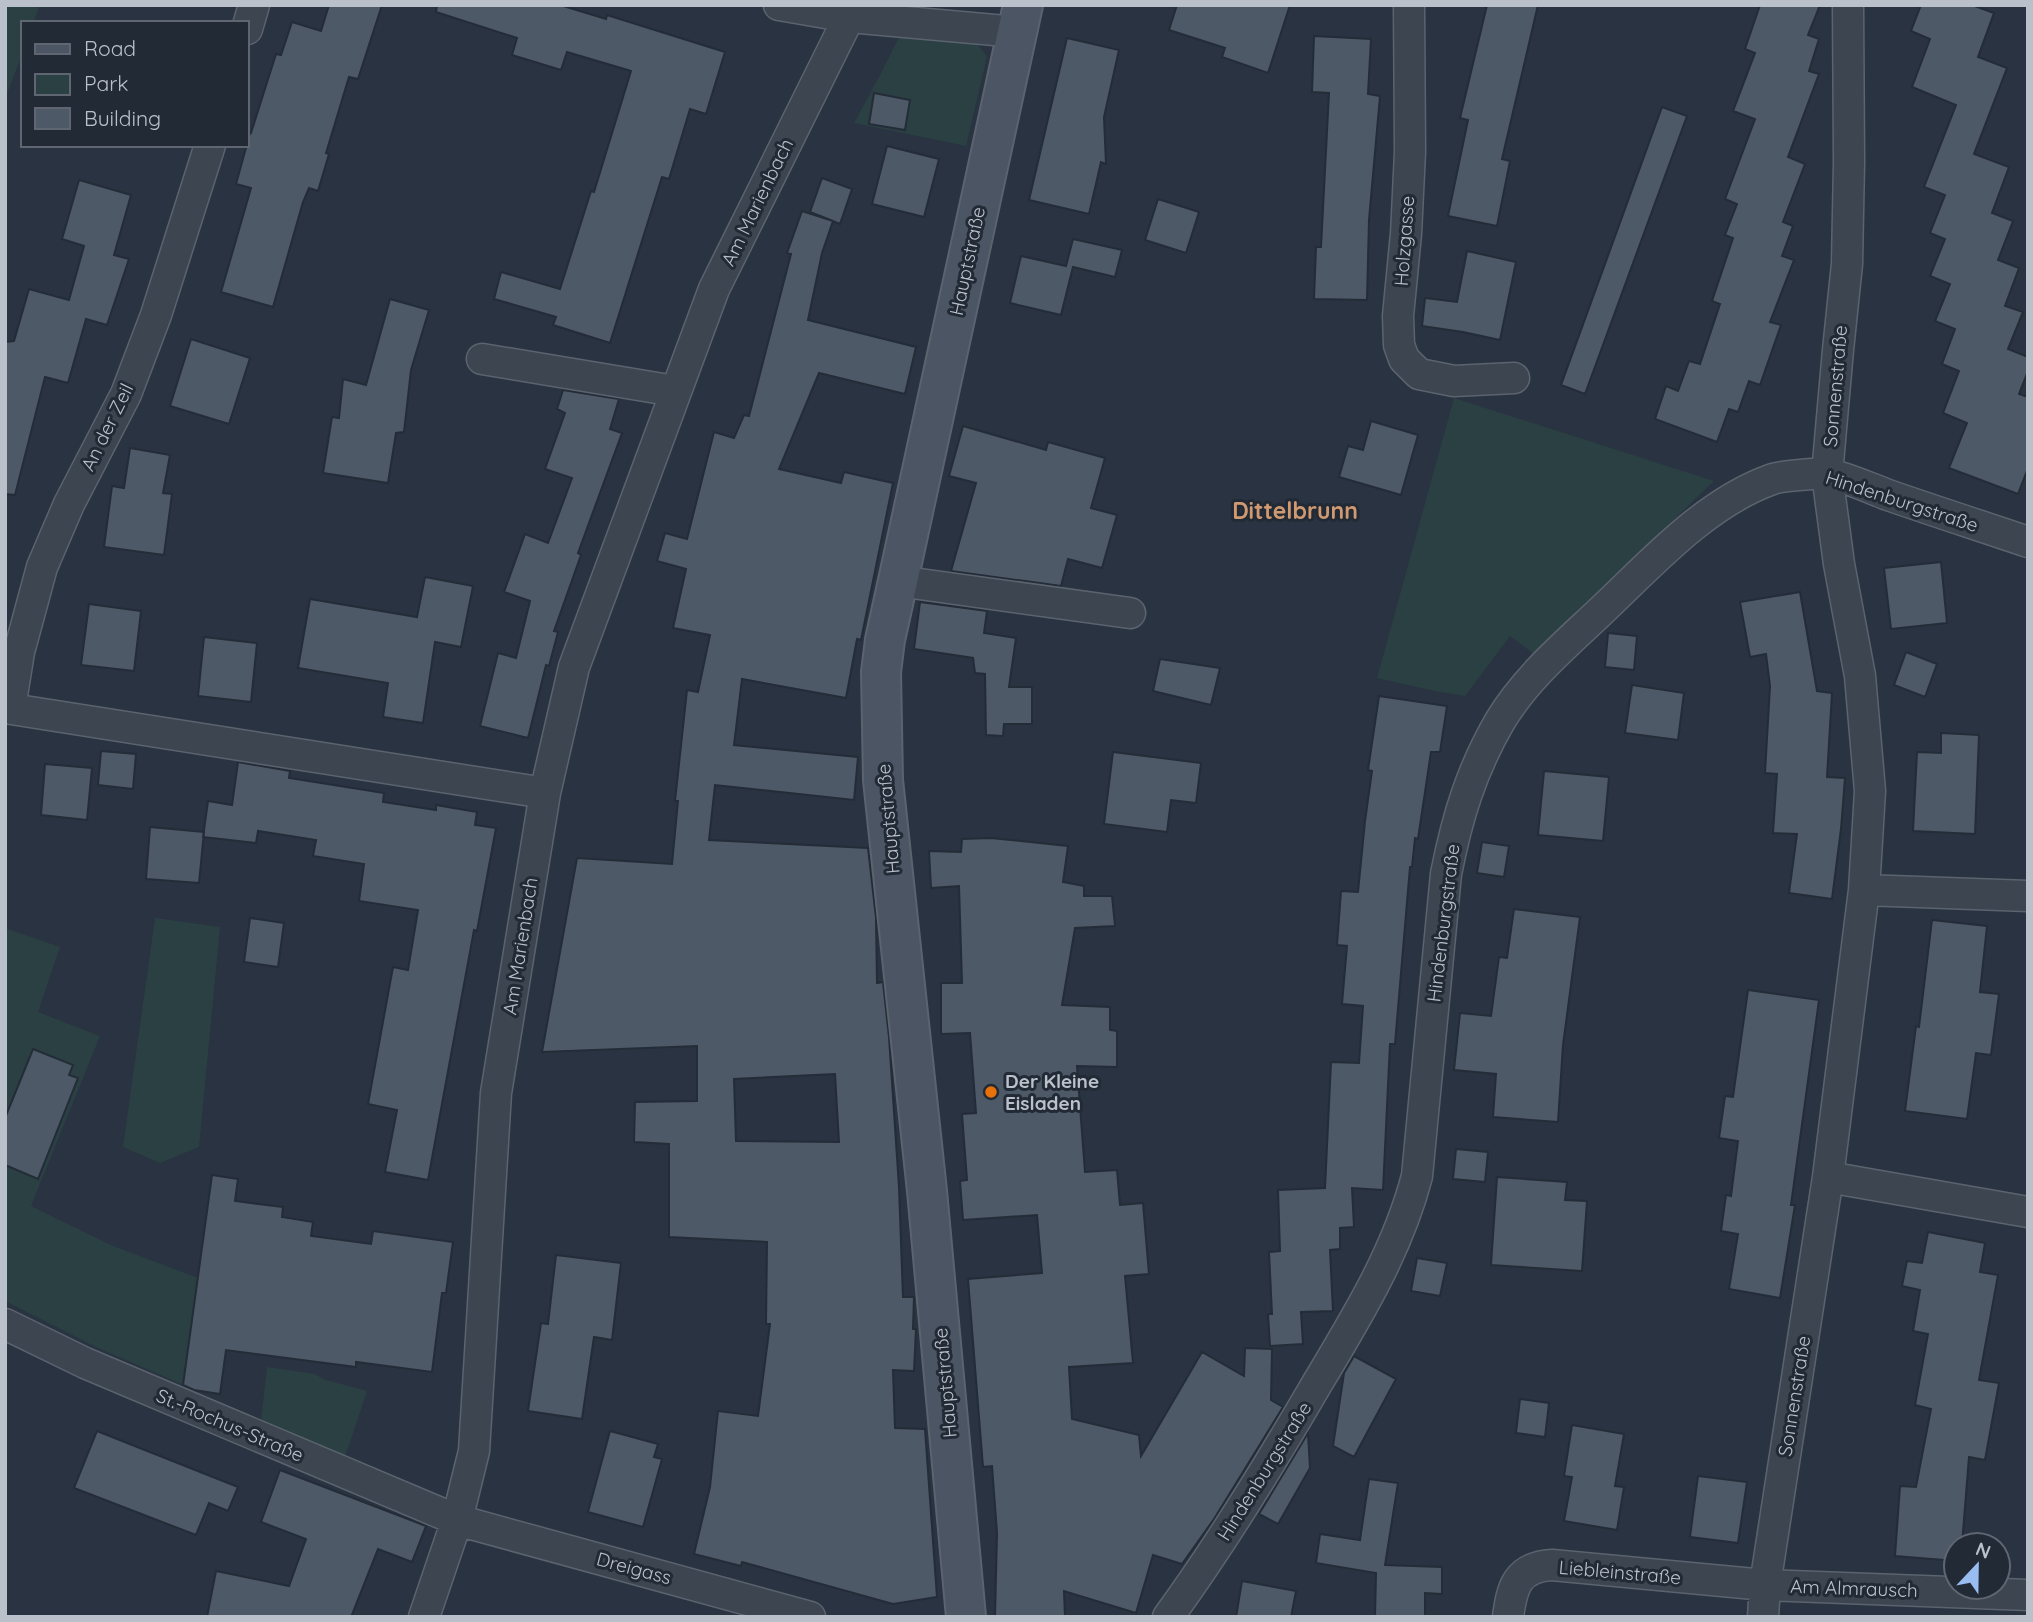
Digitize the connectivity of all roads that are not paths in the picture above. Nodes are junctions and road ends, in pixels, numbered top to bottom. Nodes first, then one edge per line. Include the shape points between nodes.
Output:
1 (254, 5) edge
2 (779, 5) edge
3 (1409, 5) edge
4 (1848, 5) edge
5 (849, 17) junction
6 (1020, 18) edge
7 (248, 26) edge
8 (209, 147) edge
9 (482, 359) dead end
10 (1514, 378) dead end
11 (675, 391) junction
12 (1828, 474) junction
13 (2028, 542) edge
14 (898, 581) junction
15 (1130, 613) dead end
16 (8, 708) edge
17 (545, 793) junction
18 (1864, 890) junction
19 (2028, 896) edge
20 (1828, 1177) junction
21 (2028, 1212) edge
22 (5, 1324) edge
23 (457, 1520) junction
24 (1765, 1585) junction
25 (2028, 1595) edge
26 (424, 1617) edge
27 (810, 1617) edge
28 (966, 1617) edge
29 (1168, 1617) edge
30 (1508, 1617) edge
31 (1763, 1617) edge

1 - 7 street
2 - 5 street
3 - 10 street, Holzgasse via 1410,152 1399,345 1404,359 1419,374 1454,381
4 - 12 street, Sonnenstraße via 1847,264
5 - 6 street
5 - 11 street, Am Marienbach via 714,289
6 - 14 street, Hauptstraße
8 - 16 street, An der Zeil via 125,394 42,567
9 - 11 street
11 - 17 street, Am Marienbach via 574,667
12 - 13 street, Hindenburgstraße
12 - 18 street, Sonnenstraße via 1860,676 1870,791
12 - 29 street, Hindenburgstraße via 1773,478 1707,515 1561,649 1502,719 1470,780 1446,874 1417,1176 1410,1205 1368,1298 1272,1461
14 - 15 street
14 - 28 street, Hauptstraße via 881,672 883,780
16 - 17 street, An der Zeil
17 - 23 street, Am Marienbach via 496,1093 474,1451
18 - 19 street
18 - 20 street, Sonnenstraße
20 - 21 street
20 - 24 street, Sonnenstraße
22 - 23 street, St.-Rochus-Straße via 85,1363
23 - 26 street, Am Marienbach
23 - 27 street, Dreigass
24 - 25 street, Am Almrausch
24 - 30 street, Liebleinstraße via 1540,1566 1519,1579 1512,1590
24 - 31 street, Sonnenstraße

